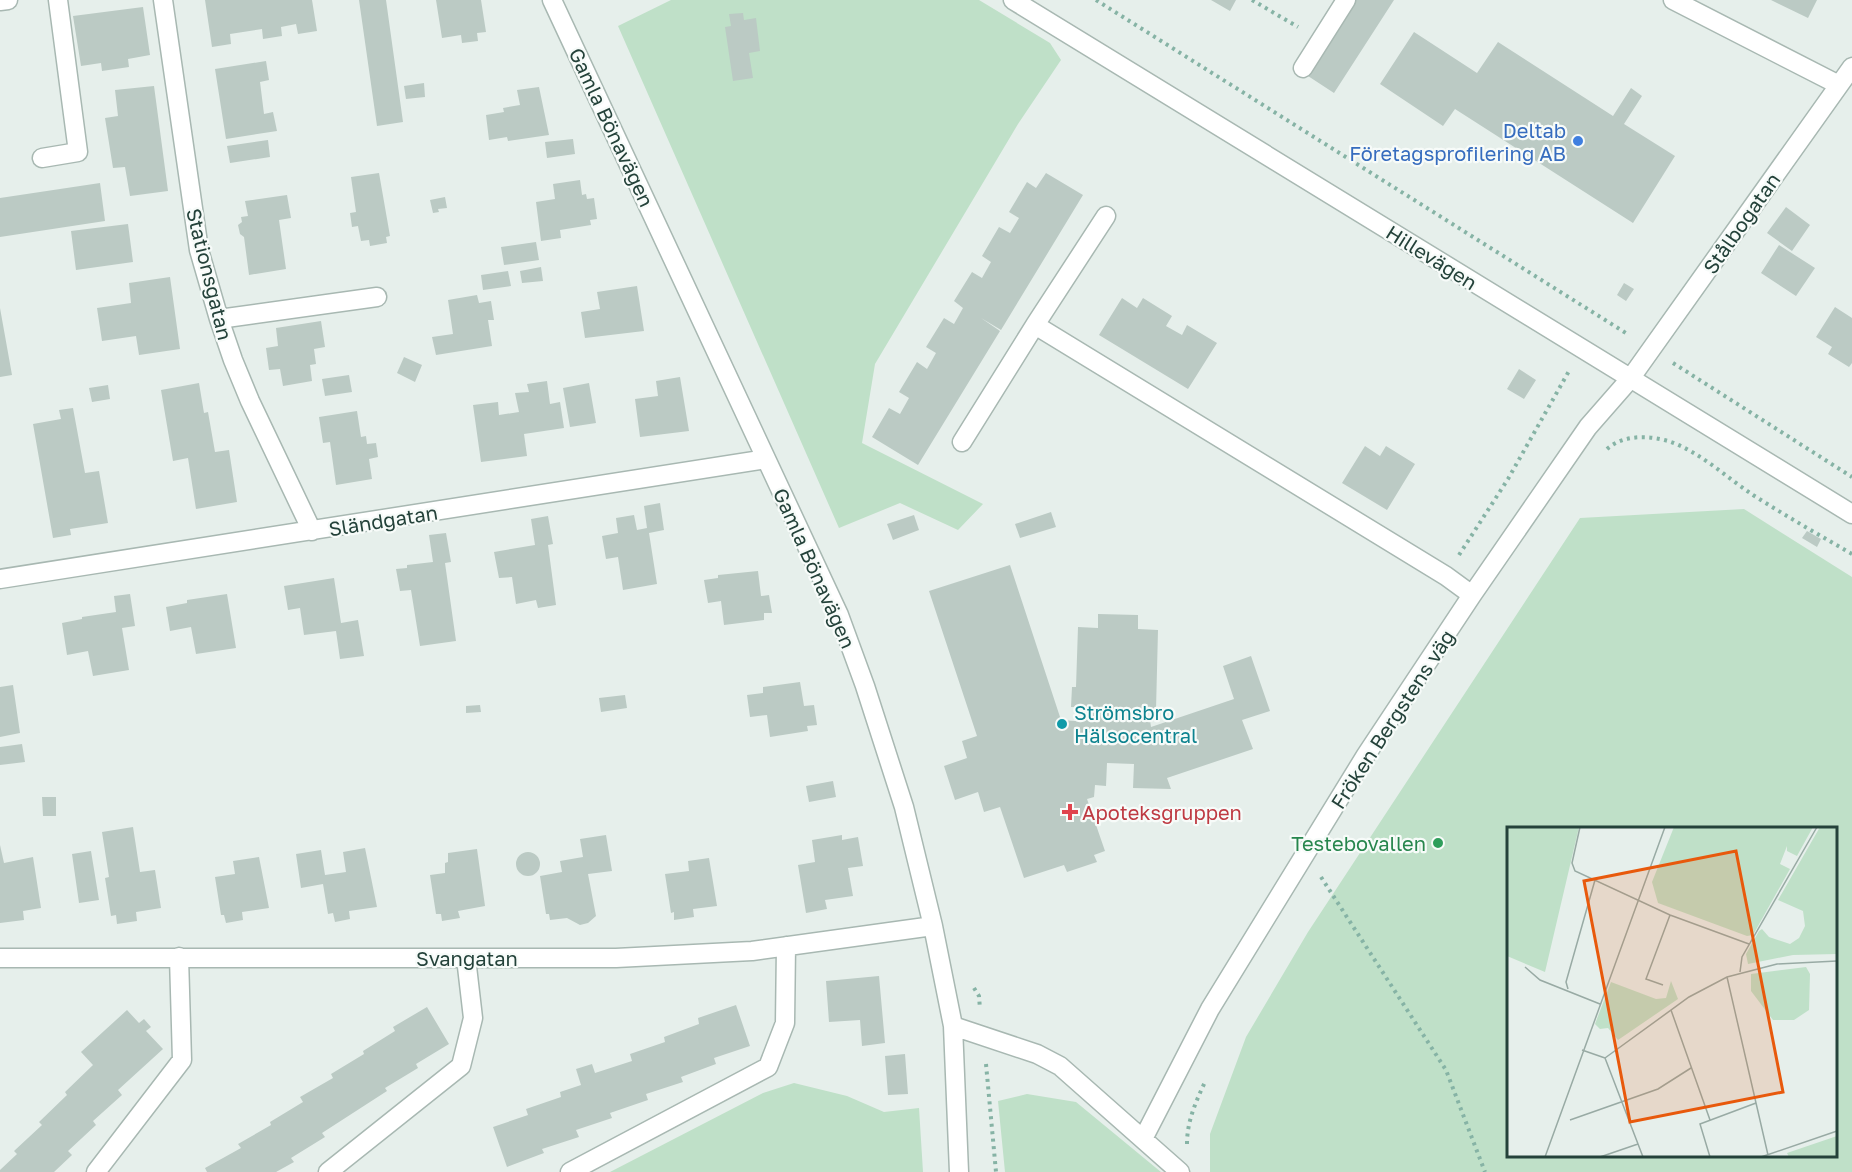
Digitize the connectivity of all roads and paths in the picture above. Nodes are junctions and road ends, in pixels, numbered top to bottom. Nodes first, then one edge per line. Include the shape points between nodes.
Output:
1 (8, 0) edge
2 (58, 0) edge
3 (163, 0) edge
4 (552, 0) edge
5 (1013, 0) edge
6 (1096, 0) edge
7 (1252, 0) edge
8 (1346, 0) edge
9 (1673, 0) edge
10 (0, 1) edge
11 (1320, 40) junction
12 (1852, 67) edge
13 (1303, 68) dead end
14 (1839, 85) junction
15 (42, 158) dead end
16 (1106, 216) dead end
17 (377, 297) dead end
18 (219, 319) junction
19 (1035, 325) junction
20 (1581, 349) junction
21 (1651, 349) junction
22 (1630, 379) junction
23 (962, 442) dead end
24 (1605, 451) dead end
25 (766, 459) junction
26 (1852, 477) edge
27 (1852, 514) edge
28 (312, 531) junction
29 (1852, 554) edge
30 (1446, 576) junction
31 (0, 579) edge
32 (1472, 595) junction
33 (1314, 886) dead end
34 (933, 926) junction
35 (786, 946) junction
36 (179, 957) junction
37 (0, 958) edge
38 (466, 958) junction
39 (953, 1026) junction
40 (1206, 1079) dead end
41 (1143, 1139) junction
42 (1187, 1153) dead end
43 (96, 1172) edge
44 (328, 1172) edge
45 (570, 1172) edge
46 (959, 1172) edge
47 (1180, 1172) edge
48 (1485, 1172) edge

1 - 10 street
2 - 15 street via 78,152
3 - 18 street, Stationsgatan via 199,250
4 - 25 street, Gamla Bönavägen
5 - 20 street, Hillevägen
6 - 21 path
7 - 11 path
8 - 11 street
9 - 14 street
11 - 13 street
12 - 14 street, Stålbogatan
14 - 21 street, Stålbogatan
16 - 19 street
17 - 18 street
18 - 28 street, Stationsgatan via 250,401
19 - 23 street
19 - 30 street
20 - 22 street, Hillevägen
20 - 30 path via 1508,479
21 - 22 street, Stålbogatan
21 - 26 path
22 - 27 street, Hillevägen
22 - 32 street, Fröken Bergstens väg via 1588,427
24 - 29 path via 1614,443 1634,437 1668,441
25 - 28 street, Sländgatan
25 - 34 street, Gamla Bönavägen via 839,615 865,686 904,807
28 - 31 street, Sländgatan
30 - 32 street
32 - 41 street, Fröken Bergstens väg via 1366,755 1210,1009
33 - 48 path via 1320,876 1446,1070
34 - 35 street, Svangatan
34 - 39 street, Gamla Bönavägen
35 - 38 street, Svangatan via 616,958
35 - 45 street via 785,1023 768,1067
36 - 37 street, Svangatan
36 - 38 street, Svangatan
36 - 43 street via 182,1060
38 - 44 street via 473,1018 461,1066
39 - 41 street via 1037,1054 1060,1066
39 - 46 street, Gamla Bönavägen
40 - 42 path via 1192,1112
41 - 47 street

